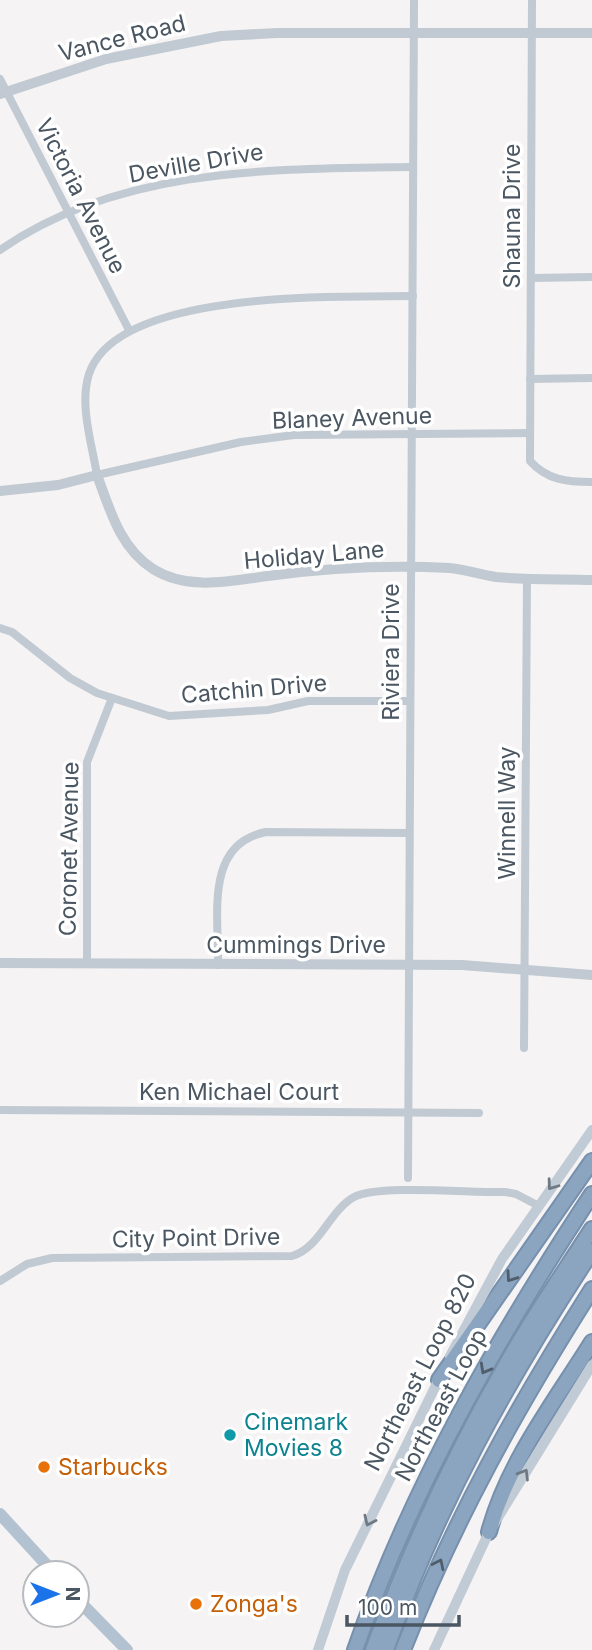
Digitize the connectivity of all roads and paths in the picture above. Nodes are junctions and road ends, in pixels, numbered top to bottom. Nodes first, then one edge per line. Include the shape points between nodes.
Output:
1 (414, 0) edge
2 (532, 0) edge
3 (414, 33) junction
4 (532, 33) junction
5 (592, 33) edge
6 (0, 79) edge
7 (3, 93) edge
8 (411, 167) junction
9 (69, 212) junction
10 (0, 250) edge
11 (592, 277) edge
12 (531, 278) junction
13 (413, 296) junction
14 (129, 330) junction
15 (592, 378) edge
16 (530, 379) junction
17 (530, 433) junction
18 (411, 435) junction
19 (97, 475) junction
20 (592, 482) edge
21 (0, 491) edge
22 (411, 566) junction
23 (527, 578) junction
24 (592, 580) edge
25 (0, 628) edge
26 (112, 698) junction
27 (410, 701) junction
28 (408, 833) junction
29 (0, 963) edge
30 (87, 964) junction
31 (407, 964) junction
32 (218, 965) junction
33 (524, 971) junction
34 (592, 975) edge
35 (524, 1048) dead end
36 (0, 1110) edge
37 (408, 1112) junction
38 (479, 1113) dead end
39 (592, 1130) edge
40 (592, 1161) edge
41 (408, 1178) dead end
42 (592, 1194) edge
43 (537, 1205) junction
44 (592, 1229) edge
45 (592, 1251) edge
46 (0, 1281) edge
47 (592, 1289) edge
48 (592, 1303) edge
49 (592, 1342) edge
50 (592, 1365) edge
51 (439, 1380) junction
52 (484, 1470) junction
53 (0, 1514) edge
54 (489, 1532) junction
55 (41, 1559) edge
56 (91, 1615) edge
57 (119, 1648) edge
58 (318, 1650) edge
59 (355, 1650) edge
60 (373, 1650) edge
61 (386, 1650) edge
62 (403, 1650) edge
63 (434, 1650) edge

1 - 3 street, Riviera Drive
2 - 4 street, Shauna Drive
3 - 4 street, Vance Road
3 - 7 street, Vance Road via 277,33 197,40 106,60
3 - 8 street, Riviera Drive
4 - 5 street, Vance Road
4 - 12 street, Shauna Drive
6 - 7 street, Victoria Avenue
7 - 9 street, Victoria Avenue
8 - 9 street, Deville Drive via 233,172 135,191
8 - 13 street, Riviera Drive
9 - 10 street, Deville Drive
9 - 14 street, Victoria Avenue
11 - 12 street
12 - 16 street, Shauna Drive
13 - 14 street via 274,299 158,319
13 - 18 street, Riviera Drive
14 - 19 street via 99,356 89,375 87,415
15 - 16 street
16 - 17 street, Shauna Drive
17 - 18 street, Blaney Avenue
17 - 20 street via 530,461 537,470 559,481
18 - 19 street, Blaney Avenue via 311,434 241,442
18 - 22 street, Riviera Drive
19 - 21 street, Blaney Avenue via 58,485
19 - 22 street, Holiday Lane via 118,533 130,548 155,570 186,581 211,584 306,571
22 - 23 street, Holiday Lane
22 - 27 street, Riviera Drive
23 - 24 street, Holiday Lane
23 - 33 street, Winnell Way
25 - 26 street, Catchin Drive via 19,636 70,678
26 - 27 street, Catchin Drive via 169,716 268,710 308,701
26 - 30 street, Coronet Avenue via 87,762
27 - 28 street, Riviera Drive
28 - 31 street, Riviera Drive
28 - 32 street via 266,832 234,846 221,869
29 - 30 street, Cummings Drive
30 - 32 street, Cummings Drive
31 - 32 street, Cummings Drive
31 - 33 street, Cummings Drive
31 - 37 street, Riviera Drive
33 - 34 street, Cummings Drive
33 - 35 street, Winnell Way
36 - 37 street, Ken Michael Court
37 - 38 street, Ken Michael Court
37 - 41 street, Riviera Drive
39 -> 43 main road, Northeast Loop 820
40 -> 51 highway
42 -> 59 highway, Northeast Loop via 518,1310 435,1462 386,1568
43 - 46 street, City Point Drive via 505,1192 373,1192 349,1201 309,1245 292,1256 52,1258 27,1264
43 - 51 main road, Northeast Loop 820 via 471,1314
44 - 60 highway via 482,1407 423,1525
45 - 61 highway via 517,1368 459,1476
47 - 52 highway
48 - 52 highway via 495,1461
49 - 54 highway via 522,1452 496,1505
54 -> 50 main road
51 -> 58 main road, Northeast Loop 820 via 345,1570
62 -> 52 highway
53 - 55 main road
54 - 63 main road
56 - 57 main road

